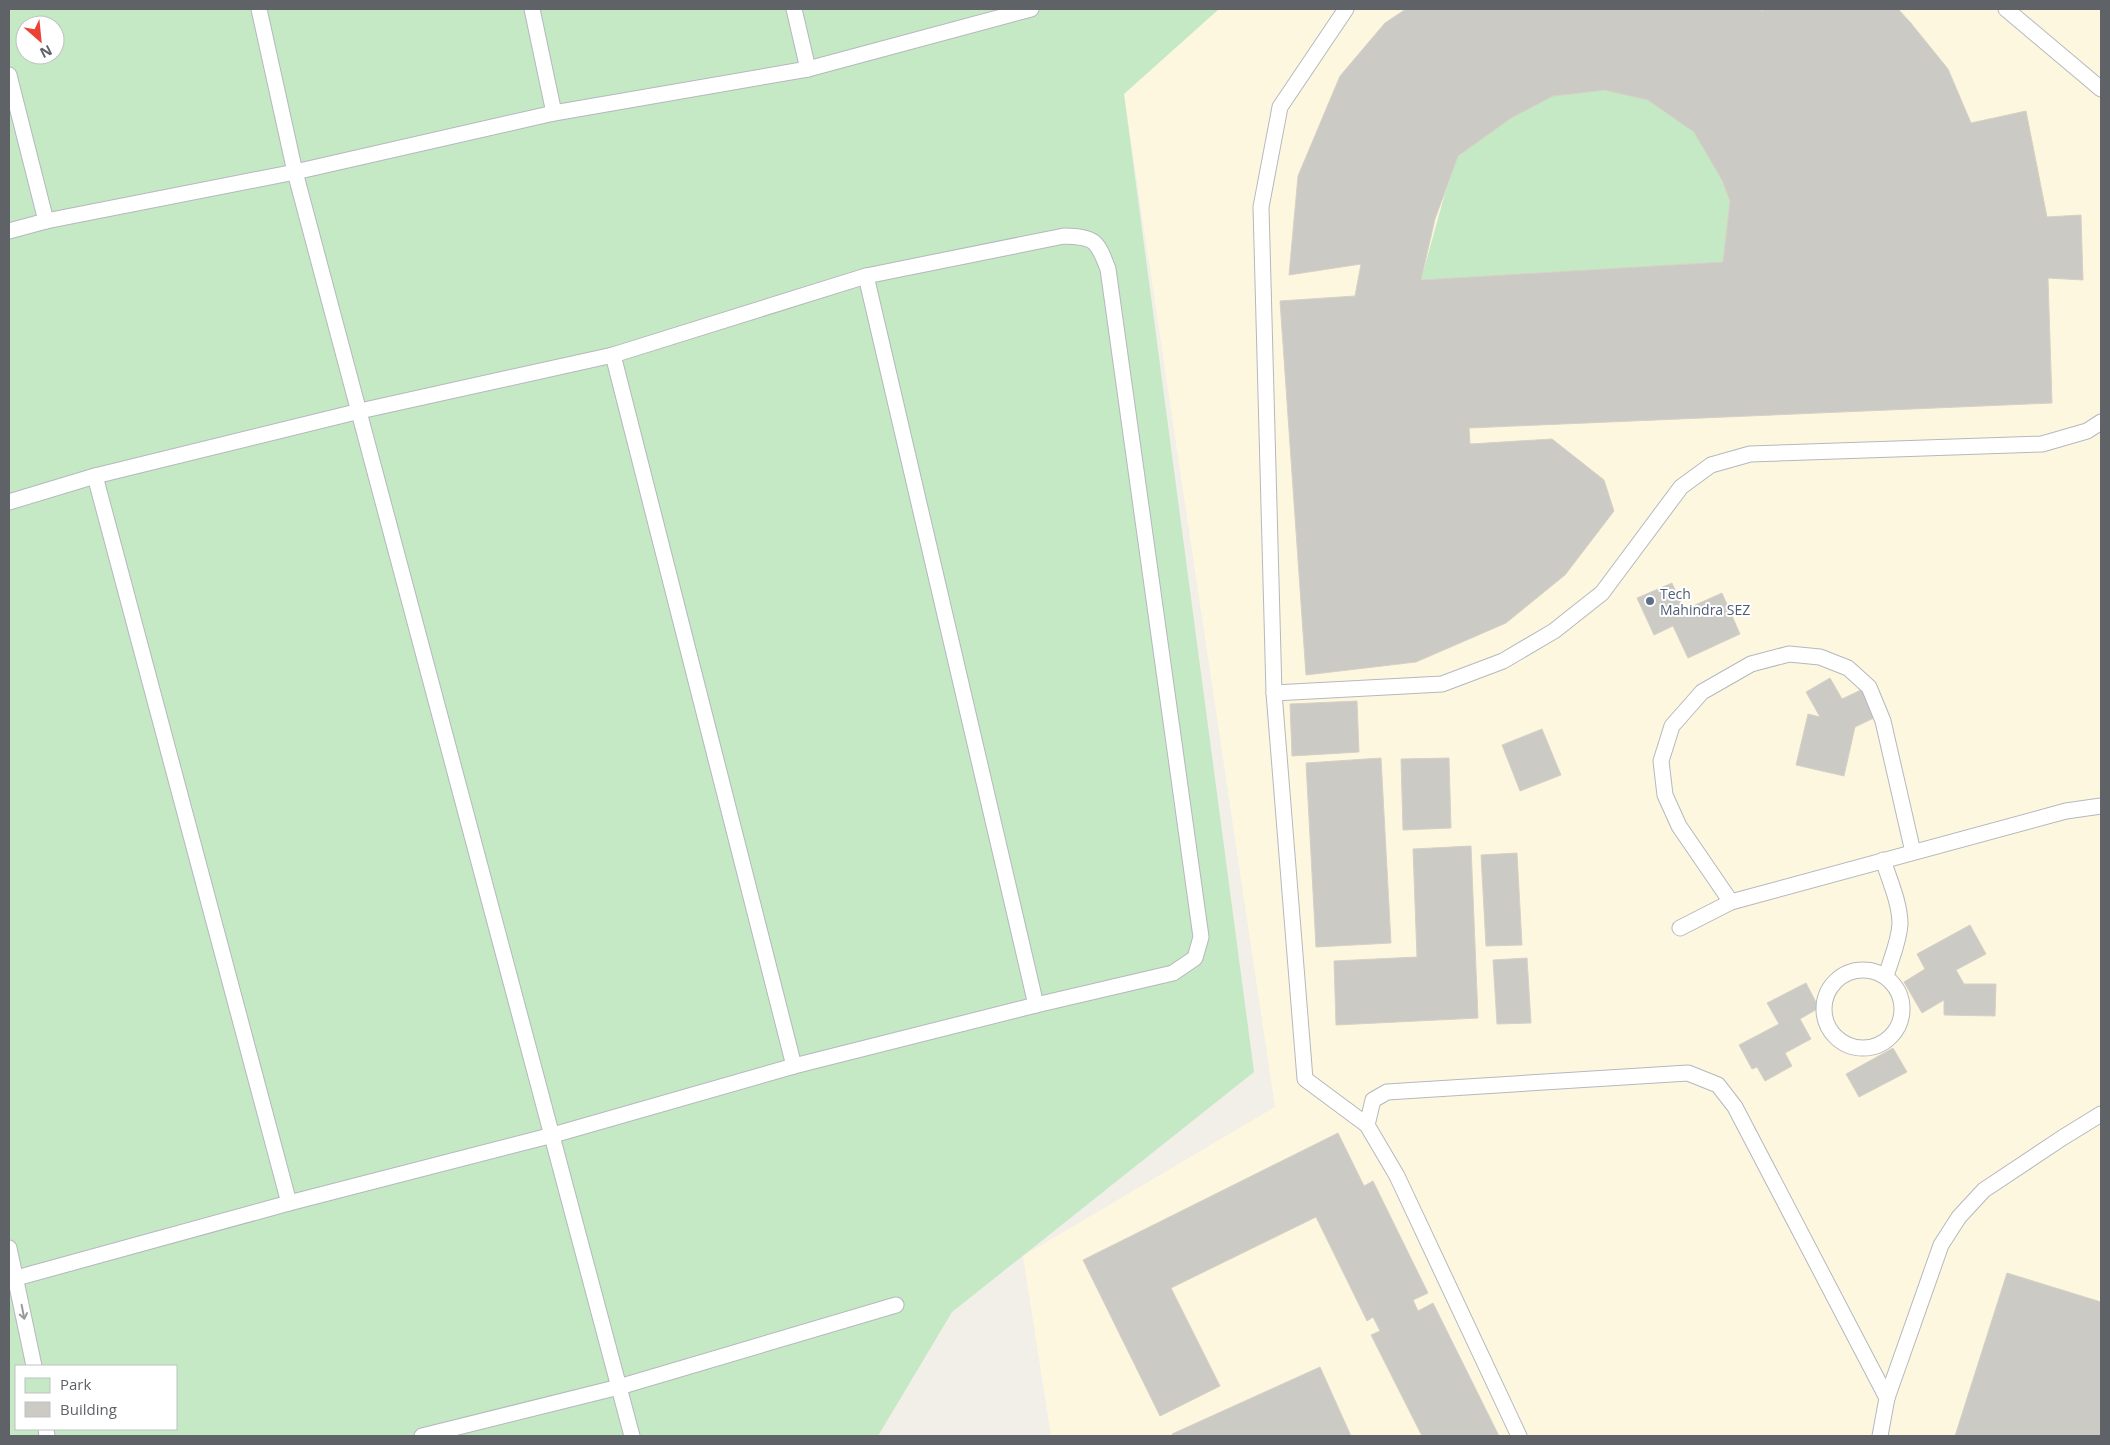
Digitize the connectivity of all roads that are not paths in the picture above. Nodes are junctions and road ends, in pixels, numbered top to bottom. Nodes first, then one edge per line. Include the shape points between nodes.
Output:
1 (259, 9) edge
2 (532, 9) edge
3 (794, 9) edge
4 (1031, 9) edge
5 (1346, 9) edge
6 (2006, 9) edge
7 (808, 69) junction
8 (9, 75) edge
9 (2101, 89) edge
10 (554, 113) junction
11 (296, 172) junction
12 (46, 221) junction
13 (9, 230) edge
14 (866, 276) junction
15 (613, 356) junction
16 (360, 411) junction
17 (2101, 422) edge
18 (95, 476) junction
19 (9, 502) edge
20 (1274, 692) junction
21 (2101, 806) edge
22 (1913, 852) junction
23 (1883, 860) junction
24 (1731, 902) junction
25 (1680, 928) dead end
26 (1886, 976) junction
27 (1036, 1005) junction
28 (794, 1066) junction
29 (2101, 1114) edge
30 (1367, 1125) junction
31 (552, 1134) junction
32 (289, 1203) junction
33 (9, 1248) edge
34 (13, 1279) edge
35 (896, 1305) dead end
36 (34, 1365) edge
37 (619, 1387) junction
38 (1888, 1398) junction
39 (422, 1436) edge
40 (632, 1436) edge
41 (1519, 1436) edge
42 (1880, 1436) edge

1 - 11 lane
2 - 10 lane
3 - 7 lane
4 - 7 lane
5 - 20 lane via 1280,107 1261,207
6 - 9 lane
7 - 10 lane
8 - 12 lane
10 - 11 lane
11 - 12 lane
11 - 16 lane
12 - 13 lane
14 - 15 lane
14 - 27 lane
14 - 27 lane via 1064,236 1086,237 1099,247 1108,269 1201,937 1195,958 1173,973
15 - 16 lane
15 - 28 lane
16 - 18 lane
16 - 31 lane
17 - 20 lane via 2087,432 2042,444 1750,454 1711,466 1681,487 1602,593 1554,631 1503,661 1442,684
18 - 19 lane
18 - 32 lane
20 - 30 lane via 1304,1079
21 - 22 lane via 2066,811
22 - 23 lane
22 - 24 lane via 1883,721 1869,688 1848,668 1820,657 1790,654 1751,664 1702,692 1672,726 1661,761 1665,795 1679,826
23 - 24 lane
23 - 26 lane via 1900,922
24 - 25 lane
26 - 26 lane via 1868,970 1850,972 1830,986 1823,1011 1826,1025 1845,1044 1858,1048 1872,1047 1885,1042 1894,1032 1903,1008 1901,996
27 - 28 lane
28 - 31 lane
29 - 38 lane via 1984,1190 1959,1217 1941,1245
30 - 38 lane via 1372,1100 1387,1092 1688,1073 1718,1085 1735,1108
30 - 41 lane via 1397,1176
31 - 32 lane
31 - 37 lane
32 - 34 lane
33 - 34 lane
34 -> 36 lane
35 - 37 lane
37 - 39 lane
37 - 40 lane
38 - 42 lane

